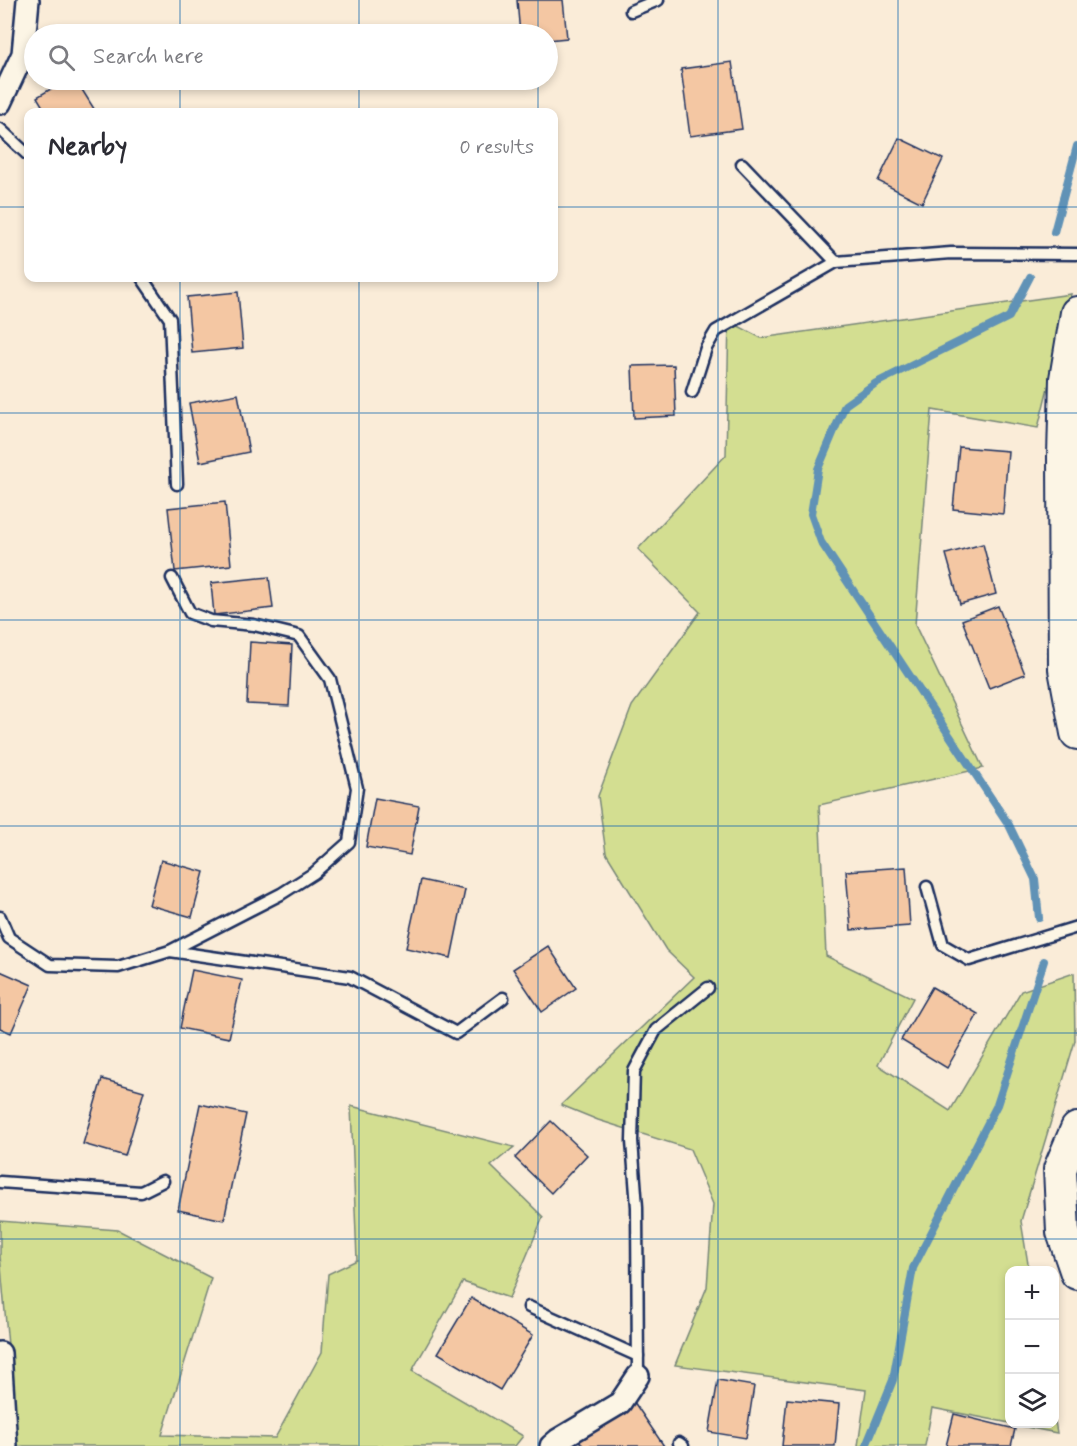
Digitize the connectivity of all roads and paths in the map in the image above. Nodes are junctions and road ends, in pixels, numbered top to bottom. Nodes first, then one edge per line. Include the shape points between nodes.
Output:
1 (28, 0) edge
2 (658, 0) edge
3 (631, 10) dead end
4 (26, 24) edge
5 (24, 43) edge
6 (0, 103) edge
7 (0, 129) edge
8 (24, 151) edge
9 (742, 164) dead end
10 (1077, 255) edge
11 (836, 262) junction
12 (144, 282) edge
13 (1077, 313) edge
14 (1071, 377) edge
15 (692, 392) dead end
16 (177, 484) dead end
17 (172, 578) dead end
18 (1077, 734) edge
19 (927, 887) dead end
20 (0, 917) edge
21 (1077, 927) edge
22 (170, 951) junction
23 (708, 988) dead end
24 (503, 998) dead end
25 (1077, 1129) edge
26 (162, 1181) dead end
27 (0, 1182) edge
28 (1077, 1273) edge
29 (529, 1307) dead end
30 (0, 1353) edge
31 (638, 1366) junction
32 (6, 1446) edge
33 (551, 1446) edge

1 - 4 street
2 - 3 lane
5 - 6 street via 23,54
7 - 8 lane
9 - 11 lane
10 - 11 lane via 951,253
11 - 15 lane via 716,331 706,348
12 - 16 lane via 170,319
13 - 14 street
14 - 18 street via 1064,456 1065,669
17 - 22 lane via 190,613 211,621 254,625 299,636 330,678 357,788 349,842 314,873
19 - 21 lane via 943,945 969,960
20 - 22 lane via 9,938 50,965 118,967
22 - 24 lane via 350,977 456,1033
23 - 31 lane via 656,1030 634,1071
25 - 28 street via 1060,1169 1063,1232
26 - 27 lane via 141,1191
29 - 31 lane
30 - 32 street
31 - 33 street via 620,1403

